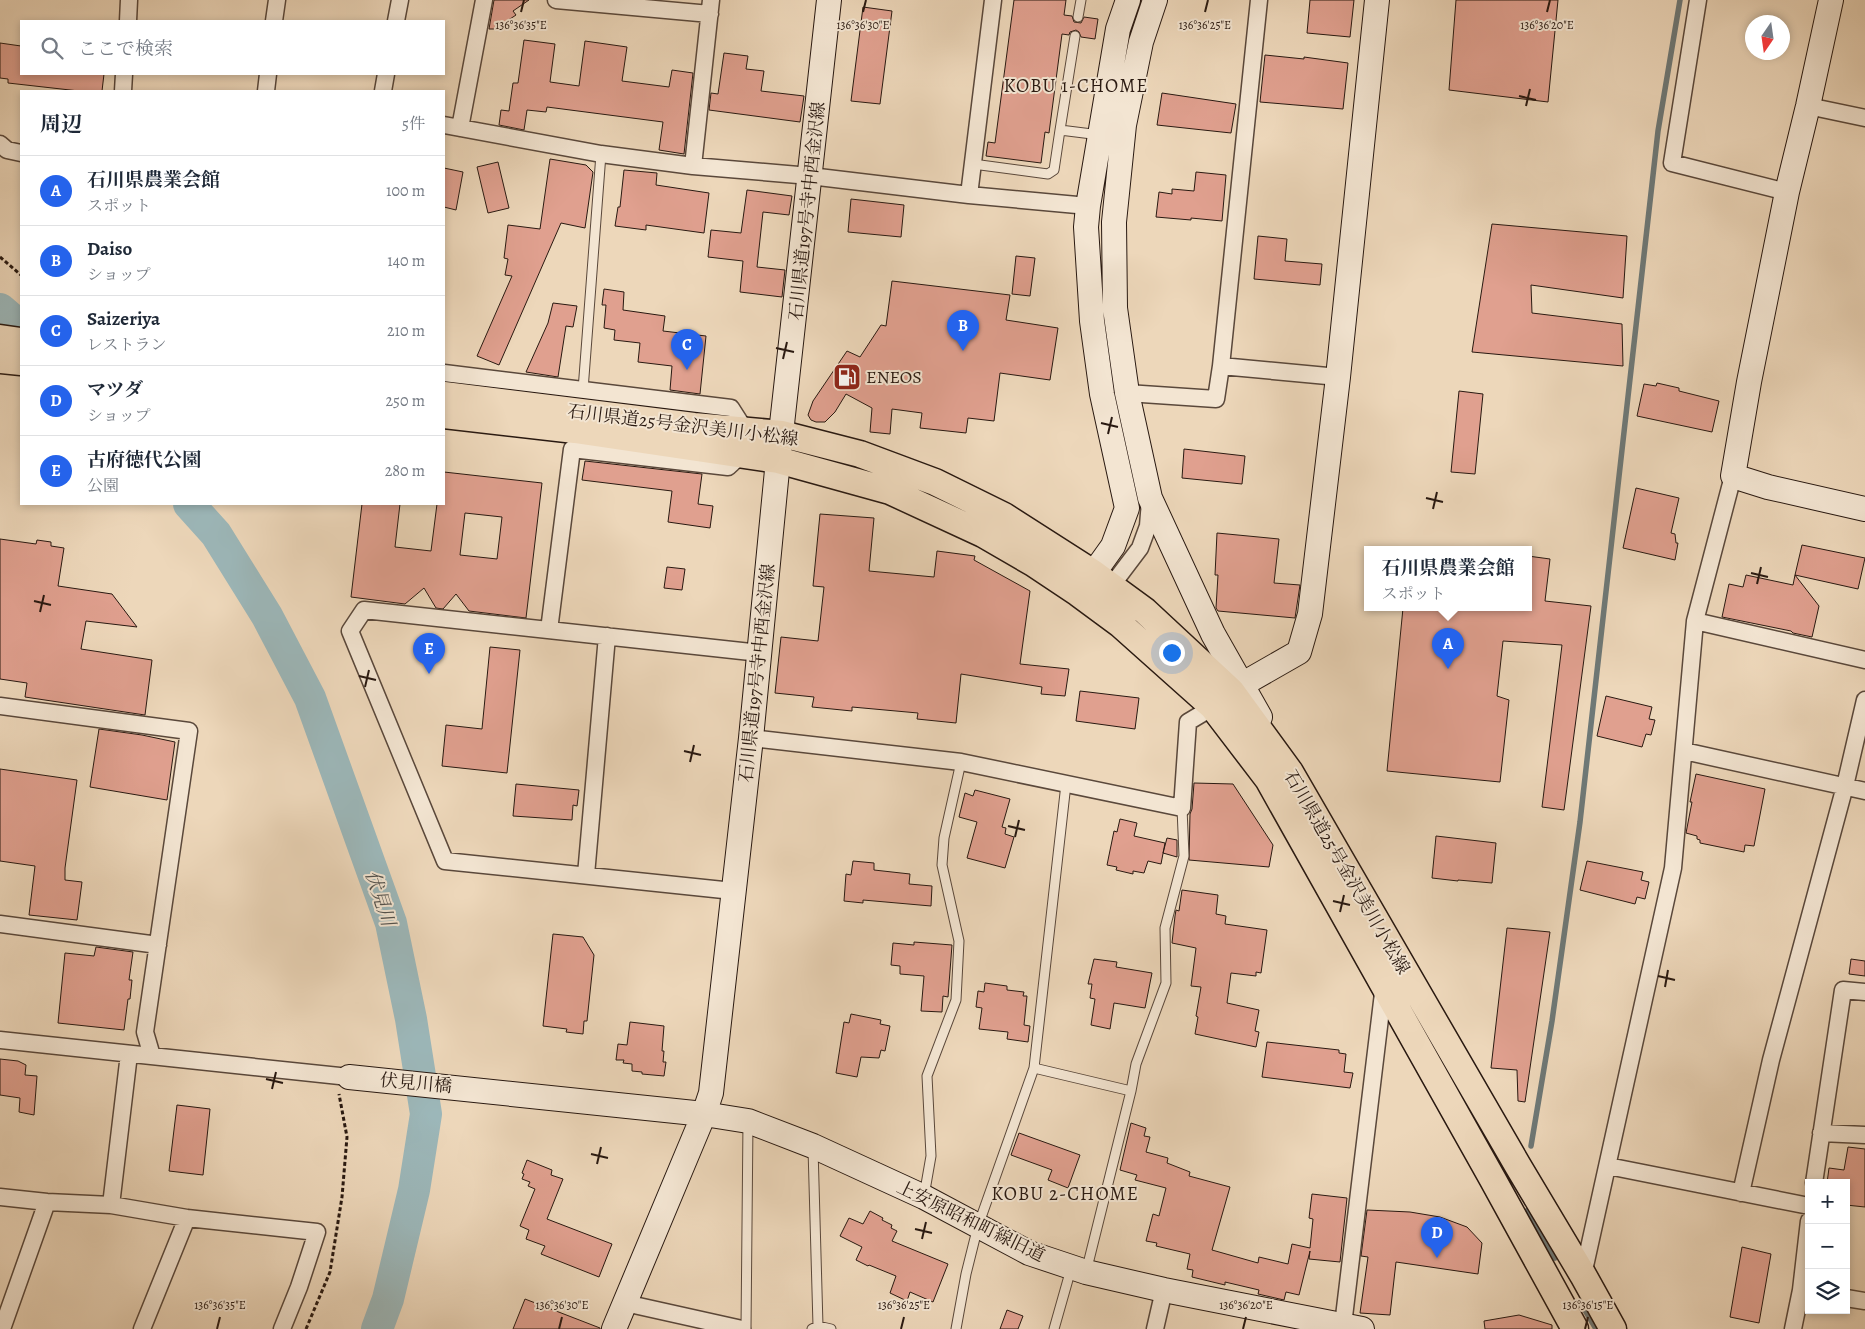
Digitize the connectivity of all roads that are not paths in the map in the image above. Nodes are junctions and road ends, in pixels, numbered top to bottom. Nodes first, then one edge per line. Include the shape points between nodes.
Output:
1 (129, 0) edge
2 (277, 0) edge
3 (400, 0) edge
4 (484, 0) edge
5 (556, 0) edge
6 (829, 0) edge
7 (993, 0) edge
8 (1081, 0) edge
9 (1128, 0) edge
10 (1155, 0) edge
11 (1259, 0) edge
12 (1377, 0) edge
13 (1698, 0) edge
14 (1831, 0) edge
15 (710, 7) edge
16 (1078, 17) dead end
17 (128, 20) edge
18 (274, 20) edge
19 (396, 20) edge
20 (1075, 36) dead end
21 (124, 75) edge
22 (268, 75) edge
23 (386, 75) edge
24 (123, 90) edge
25 (266, 90) edge
26 (383, 90) edge
27 (1808, 106) junction
28 (1865, 118) edge
29 (452, 126) edge
30 (1060, 130) junction
31 (1100, 136) junction
32 (0, 144) edge
33 (20, 153) edge
34 (601, 154) junction
35 (973, 164) junction
36 (693, 166) junction
37 (810, 176) junction
38 (1787, 192) junction
39 (969, 195) junction
40 (1088, 206) junction
41 (0, 338) edge
42 (20, 341) edge
43 (0, 360) edge
44 (20, 362) edge
45 (1221, 366) junction
46 (445, 373) edge
47 (1338, 377) junction
48 (583, 390) junction
49 (1127, 393) junction
50 (445, 395) edge
51 (485, 410) junction
52 (445, 414) edge
53 (782, 434) junction
54 (743, 443) junction
55 (778, 460) junction
56 (1733, 476) junction
57 (1150, 498) junction
58 (1865, 509) edge
59 (1095, 590) junction
60 (1695, 621) junction
61 (549, 630) junction
62 (606, 636) junction
63 (760, 653) junction
64 (1865, 660) edge
65 (1229, 694) junction
66 (1865, 700) edge
67 (0, 706) edge
68 (751, 738) junction
69 (1684, 751) junction
70 (961, 762) junction
71 (1066, 784) junction
72 (1845, 786) junction
73 (1865, 791) edge
74 (1182, 808) junction
75 (586, 875) junction
76 (733, 891) junction
77 (0, 924) edge
78 (158, 945) junction
79 (1384, 985) junction
80 (1865, 992) edge
81 (0, 1040) edge
82 (129, 1054) junction
83 (152, 1056) junction
84 (1034, 1068) junction
85 (342, 1076) joint
86 (1132, 1091) junction
87 (704, 1114) junction
88 (748, 1121) junction
89 (1822, 1133) junction
90 (1865, 1135) edge
91 (813, 1146) junction
92 (1608, 1166) junction
93 (1815, 1179) edge
94 (1741, 1192) junction
95 (0, 1197) edge
96 (924, 1197) junction
97 (47, 1202) junction
98 (111, 1205) junction
99 (1805, 1205) edge
100 (187, 1218) junction
101 (1809, 1224) edge
102 (978, 1226) junction
103 (1806, 1269) edge
104 (1079, 1270) junction
105 (1583, 1275) junction
106 (1164, 1290) junction
107 (1805, 1290) edge
108 (1850, 1299) edge
109 (1865, 1301) edge
110 (624, 1303) junction
111 (1352, 1327) edge
112 (815, 1328) edge
113 (2, 1329) edge
114 (142, 1329) edge
115 (282, 1329) edge
116 (614, 1329) edge
117 (742, 1329) edge
118 (746, 1329) edge
119 (831, 1329) edge
120 (956, 1329) edge
121 (1054, 1329) edge
122 (1155, 1329) edge
123 (1575, 1329) edge
124 (1613, 1329) edge
125 (1793, 1329) edge

1 - 17 street
2 - 18 street
3 - 19 street
4 - 29 street
5 - 15 street
6 - 37 street, 石川県道197号寺中西金沢線
7 - 35 street
8 - 16 lane
9 - 31 street via 1118,29
10 - 49 street via 1141,42 1124,125 1114,222 1115,308
11 - 45 street
12 - 47 street
13 - 38 street via 1672,163
14 - 27 street
15 - 36 street
20 - 30 lane
21 - 24 street
22 - 25 street
23 - 26 street
27 - 28 street
27 - 38 street
29 - 34 street
30 - 31 lane
30 - 35 lane via 1054,170 1048,174
31 - 40 street
32 - 33 street via 7,150
34 - 36 street
34 - 48 lane
35 - 39 street
36 - 37 street
37 - 39 street
37 - 53 street, 石川県道197号寺中西金沢線
38 - 56 street
39 - 40 street
40 - 59 street via 1086,227 1093,330 1102,394 1128,508
41 - 42 main road
43 - 44 main road
45 - 47 street
45 - 49 street via 1216,399
46 - 48 street
47 - 65 street via 1310,614 1299,652
48 - 54 street via 731,408
49 - 57 street
50 - 51 main road
51 - 52 main road
51 - 54 main road, 石川県道25号金沢美川小松線 via 575,430
53 - 54 main road, 石川県道25号金沢美川小松線
53 - 55 street, 石川県道197号寺中西金沢線
53 - 59 main road, 石川県道25号金沢美川小松線 via 860,454 935,482 1004,516
54 - 55 main road, 石川県道25号金沢美川小松線
54 - 61 street via 728,467 572,449
55 - 59 main road, 石川県道25号金沢美川小松線 via 890,491 983,534 1033,563
55 - 63 street, 石川県道197号寺中西金沢線
56 - 58 street
56 - 60 street
57 - 59 street via 1148,526 1140,548
57 - 65 street via 1213,634
59 - 65 main road, 石川県道25号金沢美川小松線 via 1145,611
60 - 64 street
60 - 69 street
61 - 62 street
61 - 75 street via 364,610 350,631 445,861
62 - 63 street
62 - 75 street
63 - 68 street, 石川県道197号寺中西金沢線
65 - 74 street via 1188,722
65 - 79 main road, 石川県道25号金沢美川小松線 via 1268,778
65 - 105 main road, 石川県道25号金沢美川小松線 via 1290,772
66 - 72 street
67 - 78 street via 188,731
68 - 70 street
68 - 76 street, 石川県道197号寺中西金沢線
69 - 72 street
69 - 92 street via 1673,868
70 - 71 street
70 - 96 lane via 944,838 942,865 959,941 956,1000 927,1076 931,1156
71 - 74 street
71 - 84 lane
72 - 73 street
72 - 94 street via 1771,1060
74 - 86 lane via 1184,856 1165,928 1166,983 1136,1064
75 - 76 street
76 - 87 street, 石川県道197号寺中西金沢線 via 711,1094
77 - 78 street
78 - 83 street via 145,1032
79 - 111 street
79 - 123 main road, 石川県道25号金沢美川小松線
80 - 89 street via 1843,990
81 - 82 street
82 - 83 street
82 - 98 street
83 - 85 street
84 - 86 lane
84 - 102 lane
85 - 87 street, 伏見川橋
86 - 104 lane
87 - 88 street, 上安原昭和町線旧道
87 - 110 street, 石川県道197号寺中西金沢線
88 - 91 street, 上安原昭和町線旧道
88 - 118 lane
89 - 90 street
89 - 93 street
91 - 96 street, 上安原昭和町線旧道
91 - 112 lane
92 - 94 street
92 - 105 street
94 - 99 street
95 - 97 street
96 - 102 street, 上安原昭和町線旧道
97 - 98 street
97 - 113 street
98 - 100 street
100 - 114 street
100 - 115 street via 317,1232
101 - 103 street
102 - 104 street, 上安原昭和町線旧道 via 1029,1253
102 - 120 lane
104 - 106 street, 上安原昭和町線旧道
104 - 121 lane
105 - 124 main road, 石川県道25号金沢美川小松線
106 - 111 street, 上安原昭和町線旧道
106 - 122 street
107 - 125 street
108 - 109 street
110 - 116 street, 石川県道197号寺中西金沢線
110 - 117 street
112 - 119 lane

